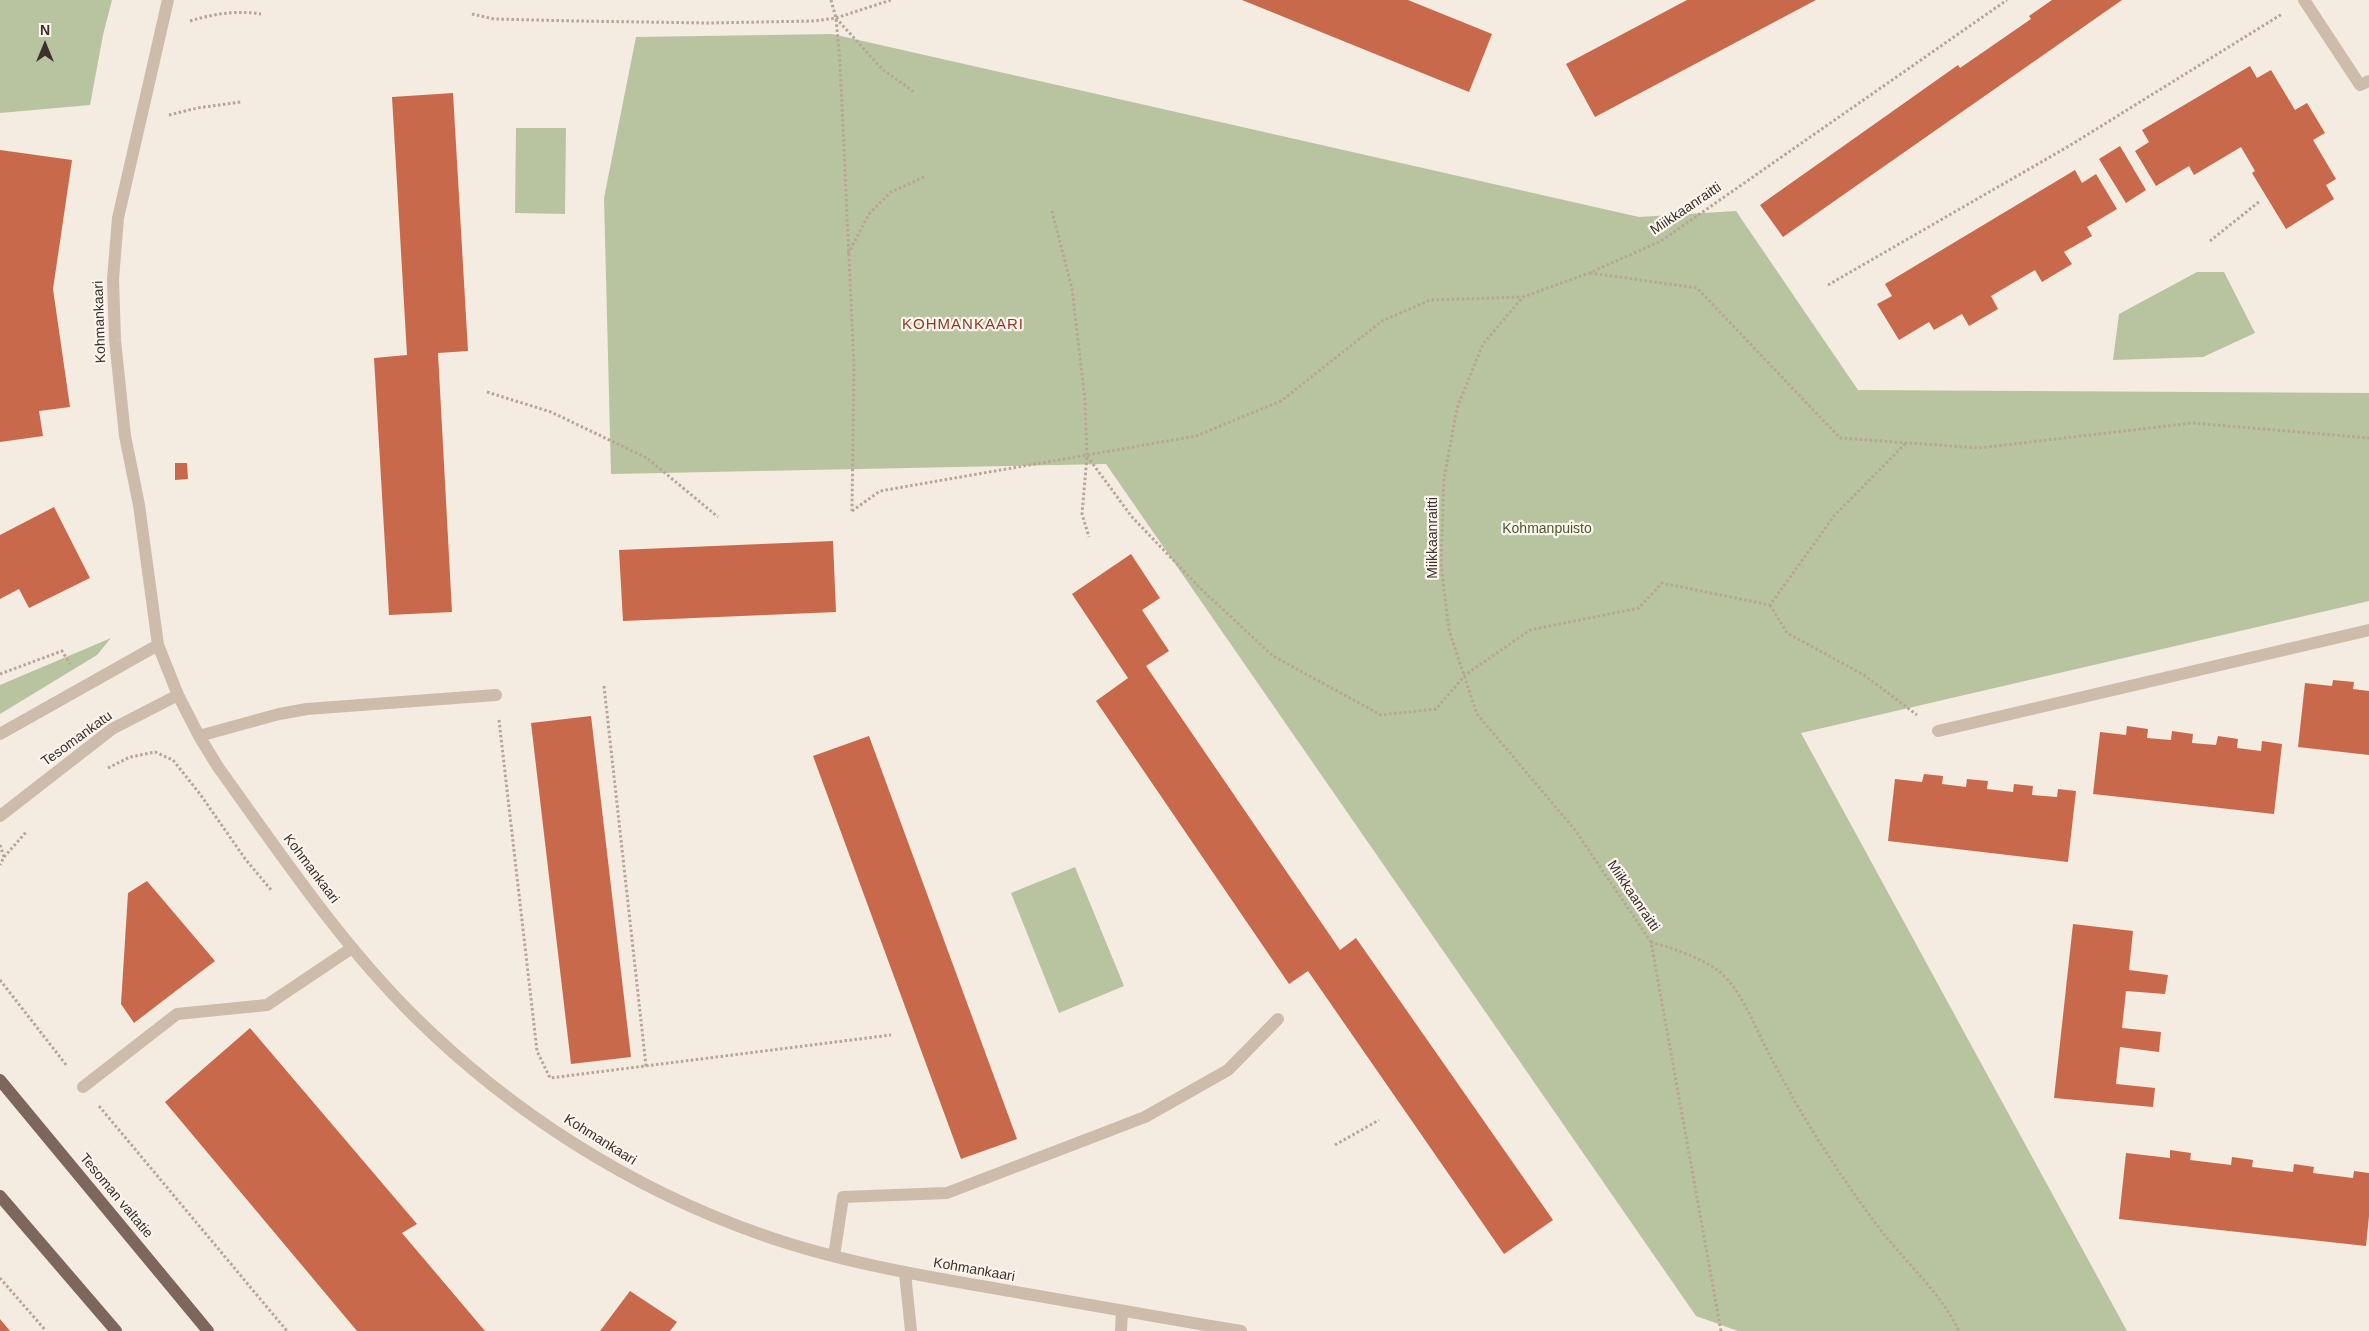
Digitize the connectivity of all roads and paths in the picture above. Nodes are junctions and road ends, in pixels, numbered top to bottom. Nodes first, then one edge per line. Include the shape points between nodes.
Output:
1 (168, 0) edge
2 (831, 0) edge
3 (891, 0) edge
4 (2007, 0) edge
5 (2304, 0) edge
6 (261, 14) dead end
7 (472, 14) dead end
8 (836, 18) junction
9 (160, 28) junction
10 (2364, 83) edge
11 (914, 92) dead end
12 (241, 102) dead end
13 (137, 130) junction
14 (926, 176) dead end
15 (2260, 201) dead end
16 (1052, 211) dead end
17 (2210, 241) dead end
18 (848, 255) junction
19 (1589, 273) junction
20 (1828, 286) dead end
21 (1523, 297) junction
22 (487, 392) dead end
23 (2369, 438) edge
24 (1906, 443) junction
25 (1087, 456) junction
26 (718, 517) dead end
27 (1089, 537) dead end
28 (1770, 605) junction
29 (2369, 630) edge
30 (158, 645) junction
31 (62, 652) dead end
32 (0, 674) edge
33 (1465, 675) junction
34 (604, 686) dead end
35 (178, 695) junction
36 (496, 695) joint
37 (1938, 731) joint
38 (0, 734) edge
39 (199, 736) junction
40 (0, 816) edge
41 (0, 844) edge
42 (0, 865) edge
43 (1651, 942) junction
44 (352, 948) junction
45 (0, 980) edge
46 (1278, 1019) dead end
47 (891, 1035) dead end
48 (646, 1066) junction
49 (0, 1080) edge
50 (83, 1087) junction
51 (1379, 1120) dead end
52 (1335, 1145) dead end
53 (0, 1196) edge
54 (834, 1256) junction
55 (904, 1273) junction
56 (0, 1278) edge
57 (1122, 1311) junction
58 (46, 1331) edge
59 (116, 1331) edge
60 (208, 1331) edge
61 (287, 1331) edge
62 (911, 1331) edge
63 (1121, 1331) edge
64 (1240, 1331) edge
65 (1721, 1331) edge
66 (1959, 1331) edge

1 - 9 street, Kohmankaari
2 - 8 path
3 - 8 path
4 - 19 path, Miikkaanraitti via 1661,240
5 - 10 street
5 - 20 path via 2069,146
6 - 9 path via 229,12
7 - 8 path via 494,19 708,23
8 - 11 path via 882,69
8 - 18 path
9 - 13 street, Kohmankaari
12 - 13 path via 197,108
13 - 30 street, Kohmankaari via 118,218 113,279 115,332 125,436
14 - 18 path via 890,192 869,214
15 - 17 path
16 - 25 path via 1072,289
18 - 25 path via 854,366 852,511 880,491
19 - 21 path, Miikkaanraitti
19 - 24 path via 1697,288 1840,438
21 - 25 path via 1430,300 1382,321 1282,401 1196,436
21 - 33 path, Miikkaanraitti via 1483,344 1457,408 1444,479 1442,564 1449,630
22 - 26 path via 552,412 647,458
23 - 24 path via 2193,423 1979,448
24 - 28 path via 1834,516
25 - 27 path via 1082,514
25 - 33 path via 1132,517 1202,590 1273,656 1381,715 1436,709
28 - 33 path via 1662,583 1639,608 1530,630
28 - 37 path via 1787,633 1864,675
29 - 37 street
30 - 35 street, Kohmankaari
30 - 38 street
31 - 32 path
33 - 43 path, Miikkaanraitti via 1477,714 1575,830
34 - 48 path
35 - 39 street, Kohmankaari
35 - 40 street, Tesomankatu via 112,730
36 - 39 street via 278,714
36 - 48 path via 537,1051 550,1078
39 - 44 street, Kohmankaari via 274,846
41 - 42 path via 4,857
43 - 65 path, Miikkaanraitti
43 - 66 path via 1678,950 1720,972 1742,998 1817,1140 1881,1230 1951,1314
44 - 50 street via 267,1005 177,1014
44 - 54 street, Kohmankaari via 415,1017 480,1076 585,1150 630,1177 718,1219
45 - 50 path
46 - 54 street via 1228,1070 1145,1117 948,1193 843,1196
47 - 48 path
49 - 60 main road, Tesoman valtatie
50 - 61 path
51 - 52 path
53 - 59 main road
54 - 55 street, Kohmankaari
55 - 57 street, Kohmankaari
55 - 62 street
56 - 58 path
57 - 63 street
57 - 64 street, Kohmankaari

